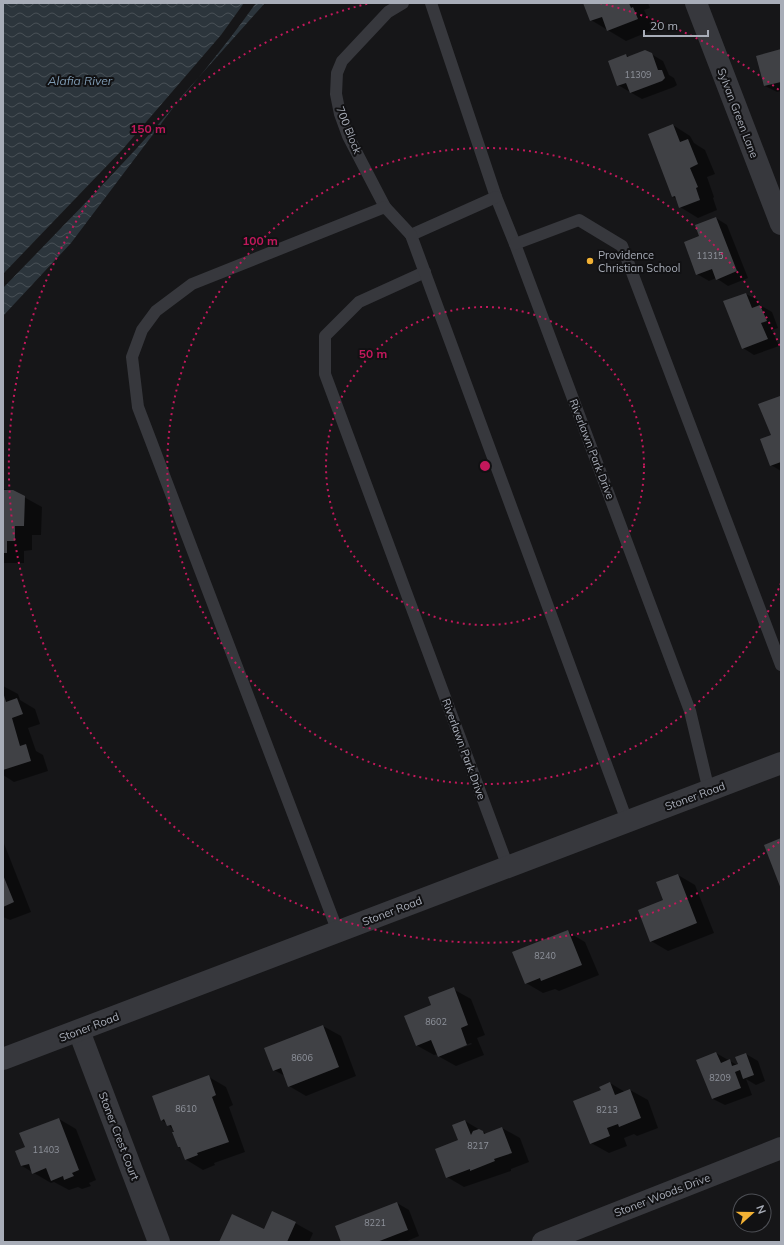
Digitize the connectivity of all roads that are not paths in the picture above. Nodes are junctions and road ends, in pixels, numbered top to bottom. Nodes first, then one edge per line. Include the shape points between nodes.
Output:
1 (403, 3) edge
2 (431, 3) edge
3 (696, 3) edge
4 (496, 197) junction
5 (385, 207) junction
6 (781, 224) edge
7 (411, 235) junction
8 (515, 244) junction
9 (425, 272) junction
10 (781, 665) edge
11 (781, 763) edge
12 (709, 791) junction
13 (627, 821) junction
14 (508, 867) junction
15 (338, 932) junction
16 (79, 1031) junction
17 (3, 1059) edge
18 (781, 1148) edge
19 (159, 1242) edge
20 (542, 1242) edge

1 - 5 lane, 700 Block via 388,12 342,61 337,73 336,94 340,114 348,136
2 - 4 lane, Riverlawn Park Drive
3 - 6 street, Sylvan Green Lane
4 - 7 lane
4 - 8 lane, Riverlawn Park Drive
5 - 7 lane, 700 Block
5 - 15 lane via 192,284 156,311 142,330 132,357 138,407
7 - 9 lane
8 - 10 lane via 579,220 622,246
8 - 12 lane, Riverlawn Park Drive via 690,711
9 - 13 lane
9 - 14 lane, Riverlawn Park Drive via 359,302 325,336 325,374
11 - 12 street, Stoner Road
12 - 13 street, Stoner Road
13 - 14 street, Stoner Road
14 - 15 street, Stoner Road
15 - 16 street, Stoner Road
16 - 17 street, Stoner Road
16 - 19 street, Stoner Crest Court
18 - 20 street, Stoner Woods Drive

